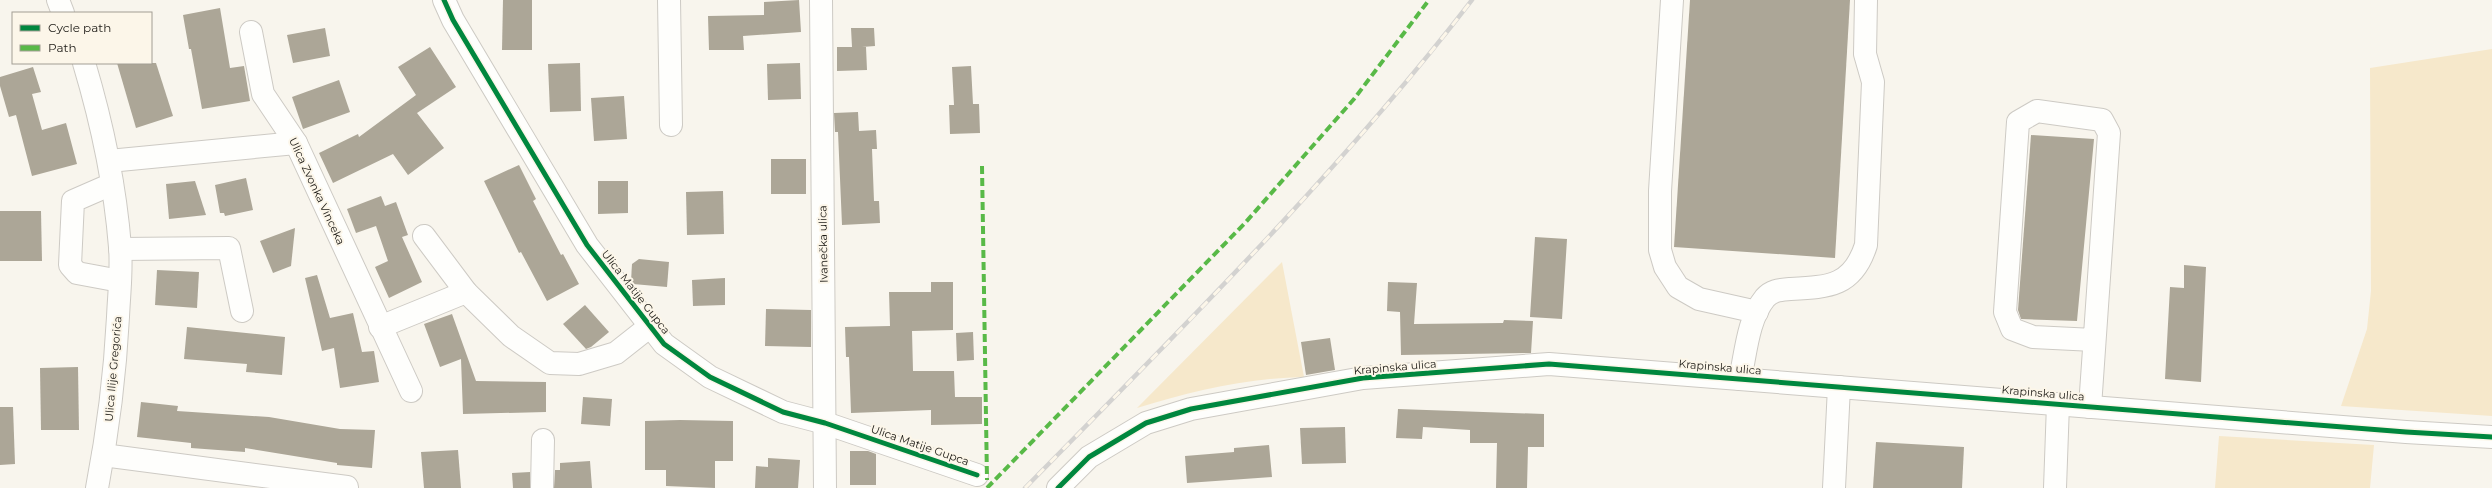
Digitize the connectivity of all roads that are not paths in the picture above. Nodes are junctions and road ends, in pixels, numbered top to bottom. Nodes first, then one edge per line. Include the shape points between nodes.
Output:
1 (58, 0) edge
2 (444, 0) edge
3 (669, 0) edge
4 (821, 0) edge
5 (1672, 0) edge
6 (1866, 0) edge
7 (63, 12) edge
8 (251, 32) dead end
9 (84, 64) edge
10 (671, 125) dead end
11 (296, 143) junction
12 (109, 161) junction
13 (112, 184) junction
14 (424, 236) dead end
15 (120, 249) junction
16 (120, 281) junction
17 (466, 292) junction
18 (242, 311) dead end
19 (1757, 312) junction
20 (380, 327) junction
21 (649, 327) junction
22 (2094, 340) junction
23 (1740, 379) junction
24 (1839, 386) junction
25 (411, 391) dead end
26 (2058, 404) junction
27 (2090, 407) junction
28 (825, 423) junction
29 (2492, 437) edge
30 (543, 440) dead end
31 (103, 455) junction
32 (977, 475) dead end
33 (97, 488) edge
34 (347, 488) edge
35 (542, 488) edge
36 (825, 488) edge
37 (1058, 488) edge
38 (1834, 488) edge
39 (2055, 488) edge

1 - 7 street
2 - 21 street, Ulica Matije Gupca via 453,20 587,246
3 - 10 street
4 - 28 street, Ivanečka ulica
5 - 19 street via 1660,191 1660,250 1665,267 1678,287 1698,299
6 - 19 street via 1865,54 1873,82 1866,245 1860,263 1846,279 1803,288 1776,290 1766,297
8 - 11 street, Ulica Zvonka Vinceka via 264,94
9 - 12 street, Ulica Ilije Gregorića
11 - 12 street
11 - 20 street, Ulica Zvonka Vinceka
12 - 13 street, Ulica Ilije Gregorića
13 - 15 street, Ulica Ilije Gregorića
13 - 16 street via 73,201 70,265 77,273
14 - 17 street
15 - 16 street, Ulica Ilije Gregorića
15 - 18 street via 229,248
16 - 31 street, Ulica Ilije Gregorića via 115,360
17 - 20 street
17 - 21 street via 511,336 550,363 579,364 616,353
19 - 23 street via 1749,335
20 - 25 street, Ulica Zvonka Vinceka
21 - 28 street, Ulica Matije Gupca via 664,344 710,377 783,412
22 - 22 street via 2109,133 2102,120 2037,111 2018,122 2005,312 2012,330 2033,337
22 - 27 street
23 - 24 street, Krapinska ulica
23 - 37 street, Krapinska ulica via 1549,364 1363,378 1191,409 1146,423 1089,457
24 - 26 street, Krapinska ulica
24 - 38 street
26 - 27 street, Krapinska ulica
26 - 39 street
27 - 29 street, Krapinska ulica
28 - 32 street, Ulica Matije Gupca
28 - 36 street, Ivanečka ulica
30 - 35 street
31 - 33 street, Ulica Ilije Gregorića
31 - 34 street

